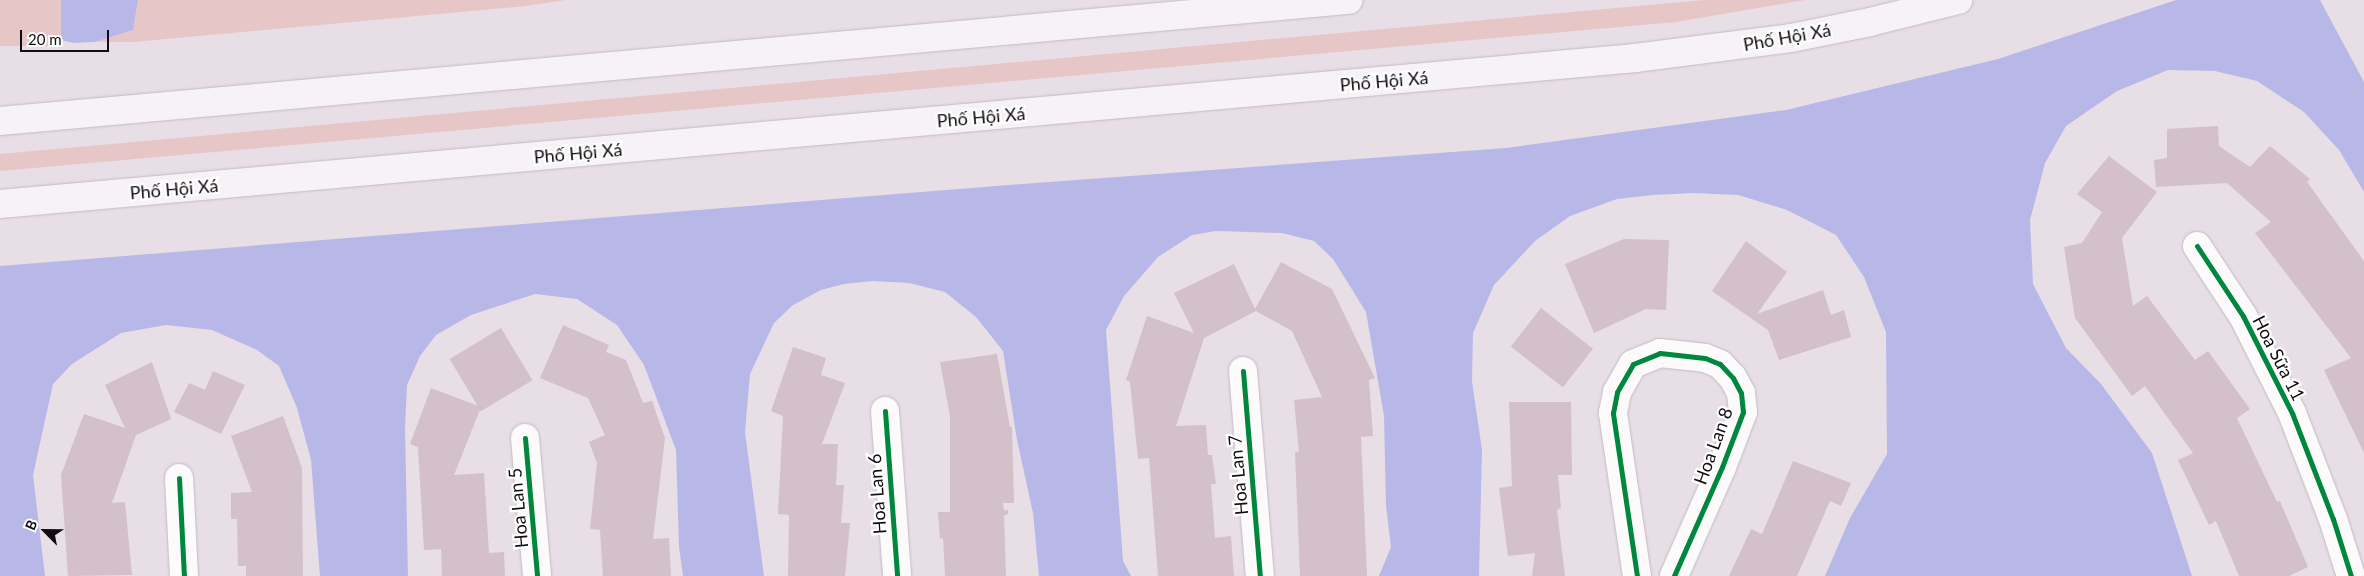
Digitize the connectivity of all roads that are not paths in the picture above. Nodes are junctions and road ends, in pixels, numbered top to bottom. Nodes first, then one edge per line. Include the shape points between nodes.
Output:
1 (1349, 0) edge
2 (1958, 0) edge
3 (0, 121) edge
4 (0, 204) edge
5 (2197, 246) dead end
6 (1243, 371) dead end
7 (885, 411) dead end
8 (525, 438) dead end
9 (179, 478) dead end
10 (184, 576) edge
11 (537, 576) edge
12 (897, 576) edge
13 (1260, 576) edge
14 (1637, 576) edge
15 (1674, 576) edge
16 (2351, 576) edge

1 - 3 main road
2 - 4 main road, Phố Hội Xá via 1791,38 1635,58
5 - 16 street, Hoa Sữa 11 via 2243,316 2292,413
6 - 13 street, Hoa Lan 7
7 - 12 street, Hoa Lan 6
8 - 11 street, Hoa Lan 5
9 - 10 street
14 - 15 street, Hoa Lan 8 via 1613,413 1617,392 1633,364 1660,353 1705,358 1720,364 1741,392 1743,412

